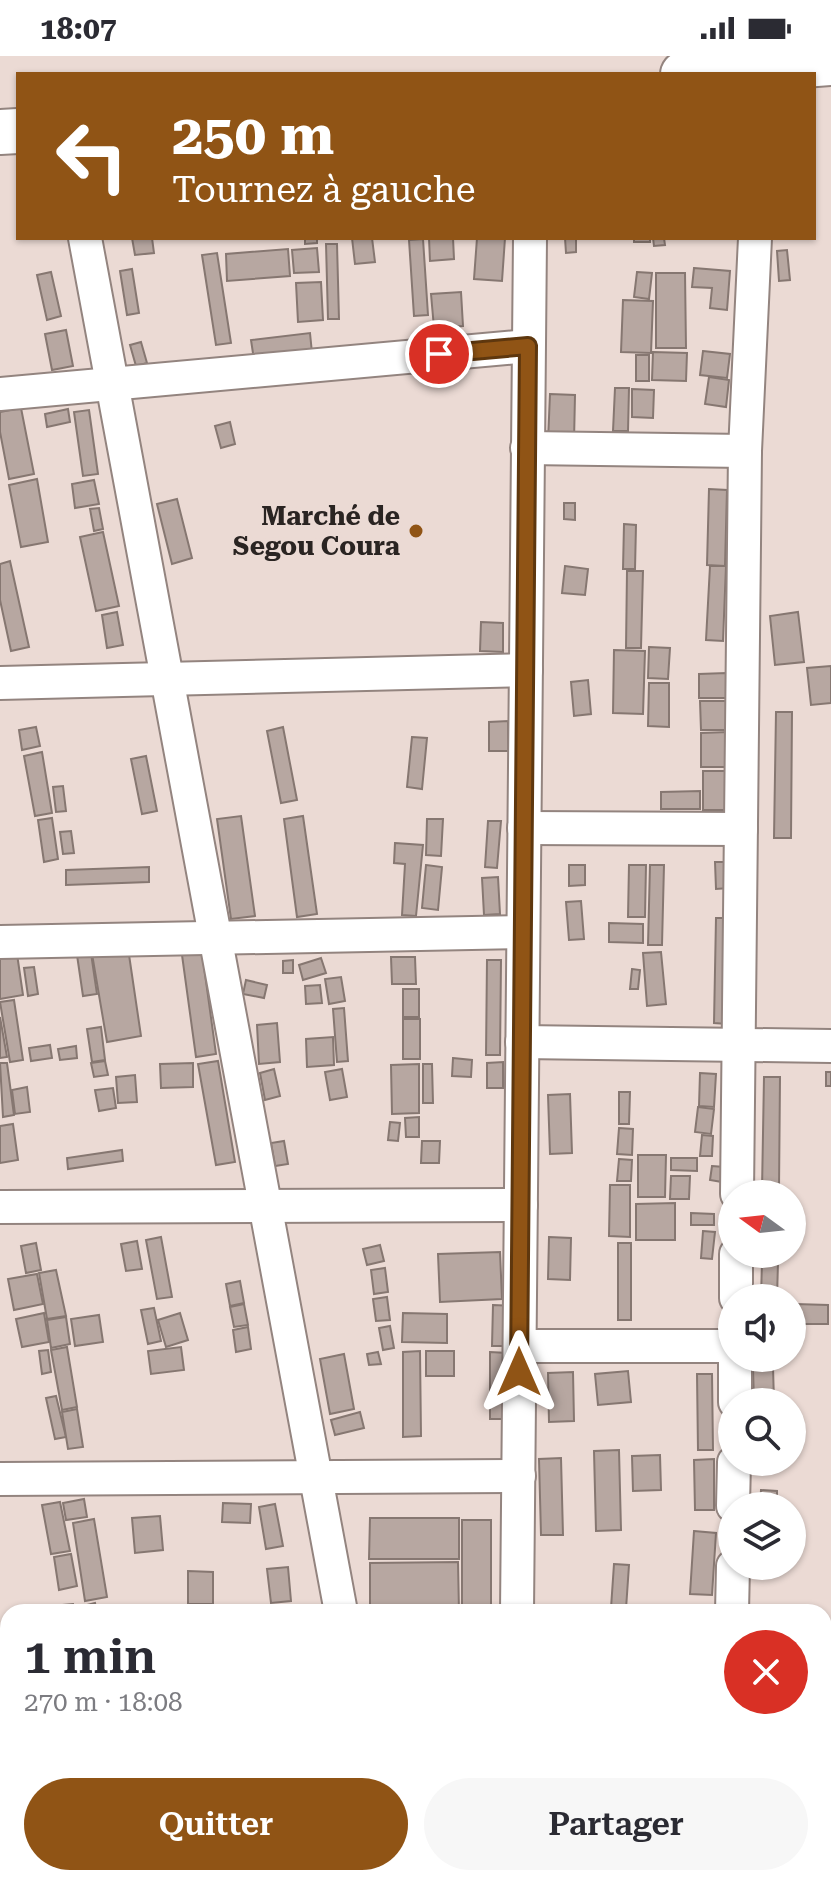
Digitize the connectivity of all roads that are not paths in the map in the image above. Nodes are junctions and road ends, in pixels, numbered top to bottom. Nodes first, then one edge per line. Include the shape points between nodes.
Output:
1 (831, 63) edge
2 (762, 71) edge
3 (736, 72) edge
4 (85, 240) edge
5 (530, 240) edge
6 (755, 240) edge
7 (528, 346) junction
8 (111, 384) junction
9 (0, 394) edge
10 (527, 448) junction
11 (745, 451) junction
12 (526, 670) junction
13 (166, 679) junction
14 (0, 683) edge
15 (524, 828) junction
16 (741, 829) junction
17 (523, 932) junction
18 (214, 939) junction
19 (0, 942) edge
20 (522, 1042) junction
21 (738, 1044) junction
22 (831, 1046) edge
23 (737, 1180) edge
24 (521, 1205) junction
25 (0, 1207) edge
26 (265, 1207) junction
27 (520, 1346) junction
28 (718, 1346) edge
29 (315, 1475) junction
30 (519, 1476) junction
31 (0, 1479) edge
32 (733, 1580) edge
33 (339, 1604) edge
34 (517, 1604) edge
35 (732, 1604) edge

1 - 2 street
2 - 3 street
4 - 8 street
5 - 7 street
6 - 11 street
7 - 8 street
7 - 10 street
8 - 9 street
8 - 13 street
10 - 11 street
10 - 12 street
11 - 16 street
12 - 13 street
12 - 15 street
13 - 14 street
13 - 18 street
15 - 16 street
15 - 17 street
16 - 21 street
17 - 18 street
17 - 20 street
18 - 19 street
18 - 26 street
20 - 21 street
20 - 24 street
21 - 22 street
21 - 23 street
24 - 26 street
24 - 27 street
25 - 26 street
26 - 29 street
27 - 28 street
27 - 30 street
29 - 30 street
29 - 31 street
29 - 33 street
30 - 34 street
32 - 35 street

